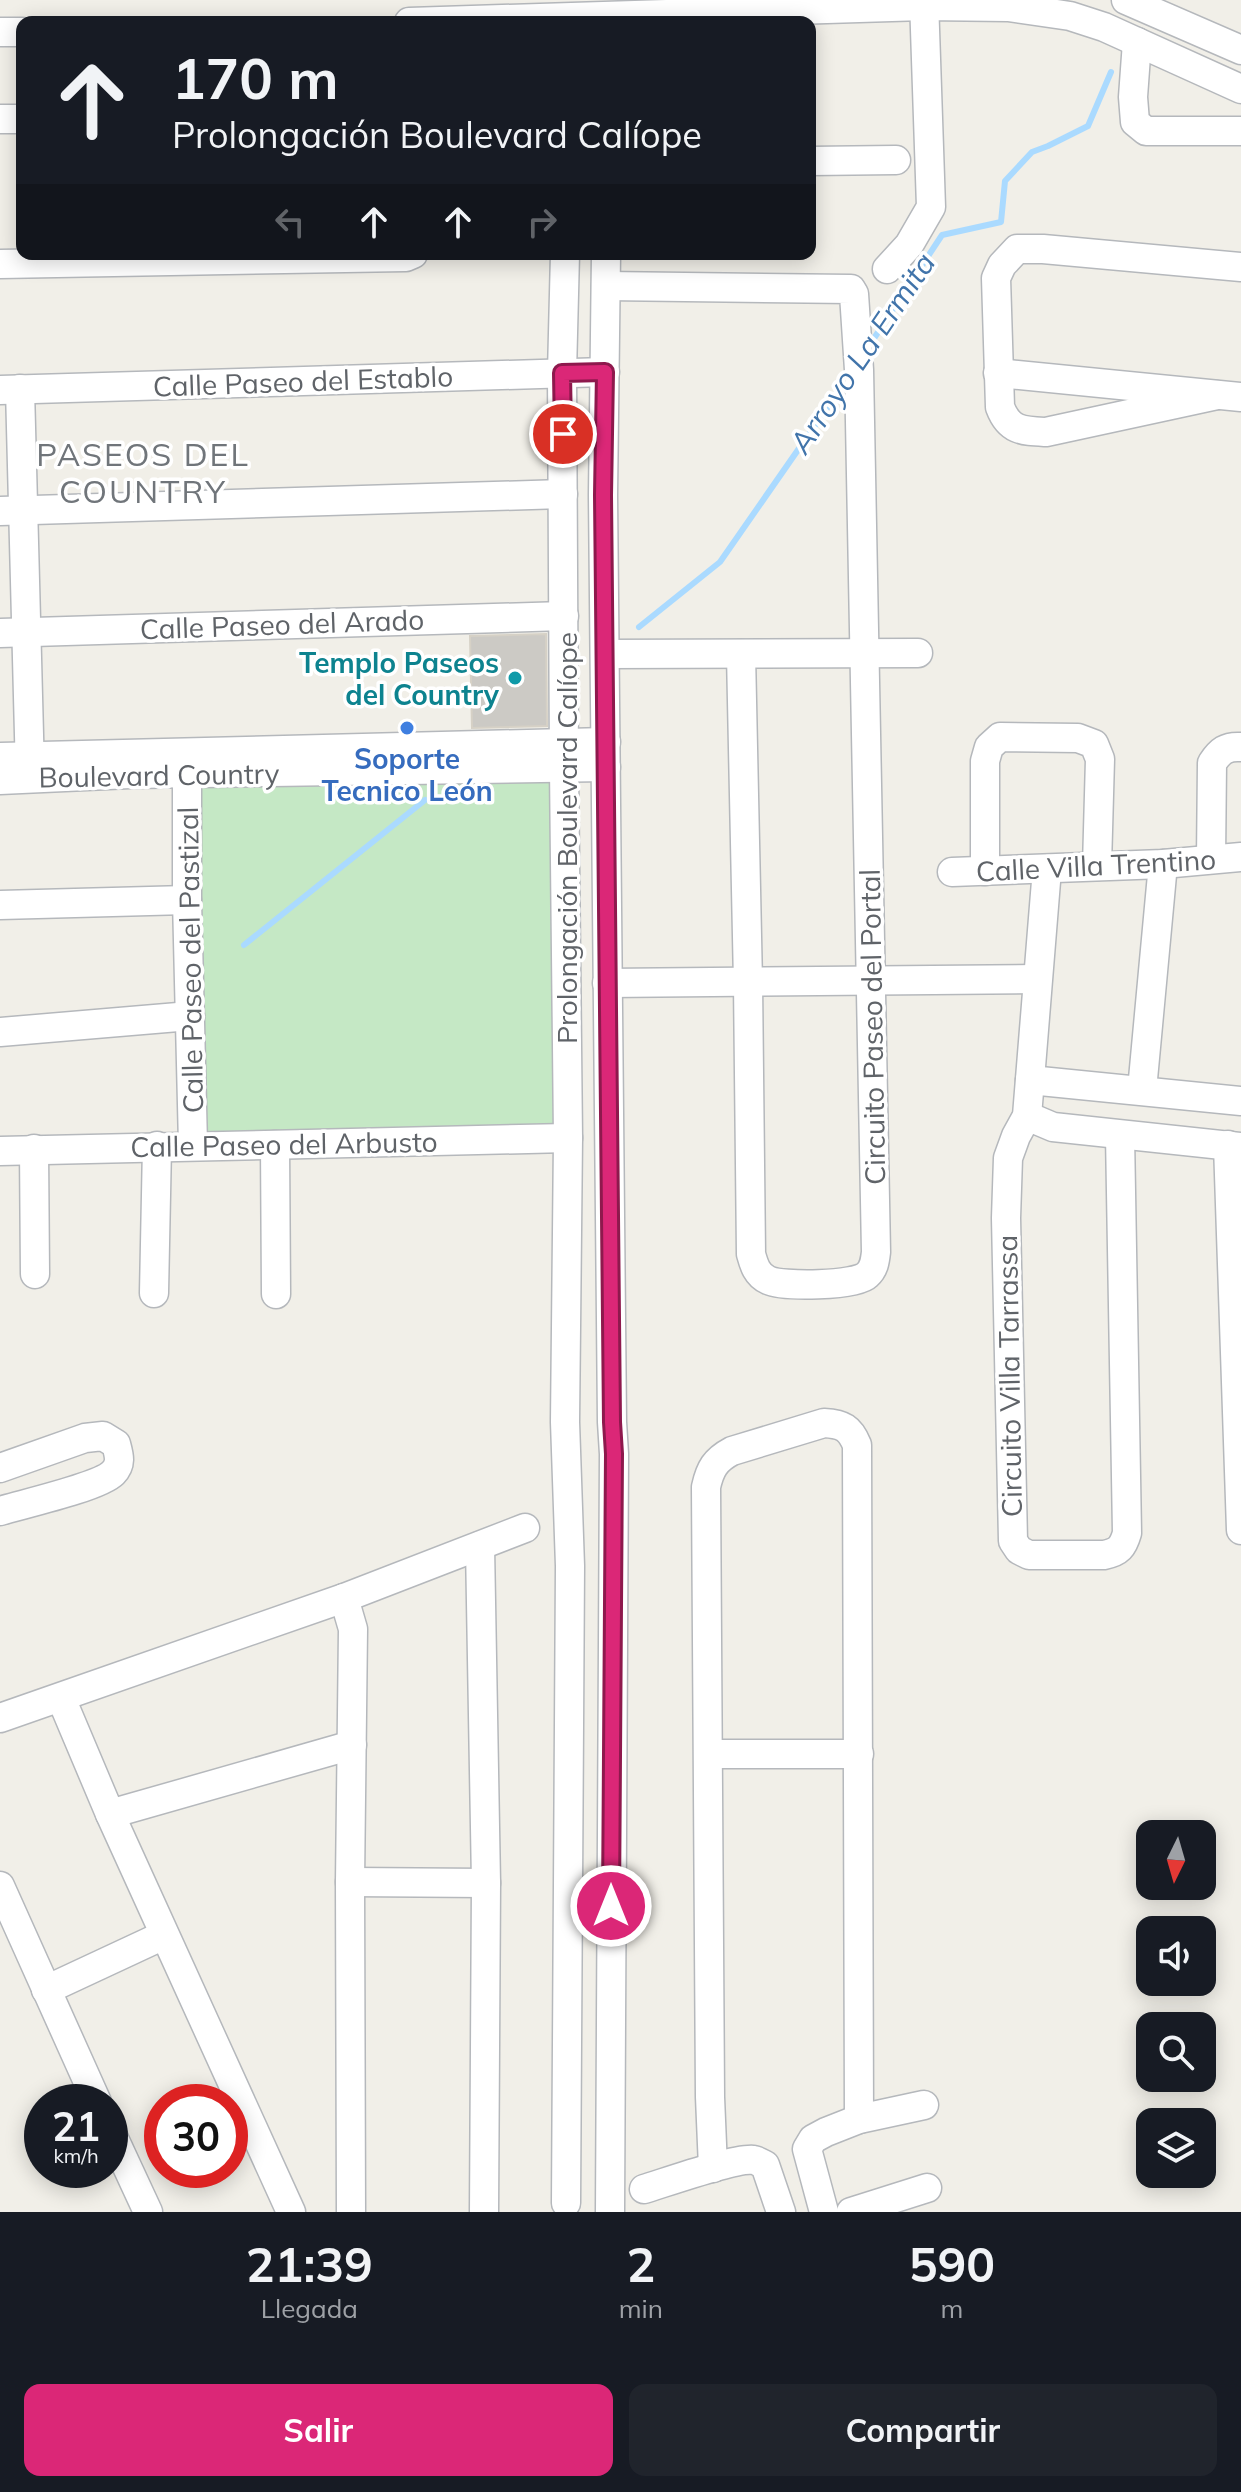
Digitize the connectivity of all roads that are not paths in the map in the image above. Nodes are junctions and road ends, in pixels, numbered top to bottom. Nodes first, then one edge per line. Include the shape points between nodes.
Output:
1 (1126, 0) edge
2 (924, 3) edge
3 (607, 12) edge
4 (568, 13) edge
5 (515, 16) edge
6 (1137, 42) junction
7 (1241, 50) edge
8 (1241, 89) edge
9 (1241, 131) edge
10 (896, 160) dead end
11 (816, 161) edge
12 (98, 260) edge
13 (565, 260) edge
14 (606, 260) edge
15 (0, 264) edge
16 (1241, 267) edge
17 (887, 269) dead end
18 (606, 286) junction
19 (605, 372) junction
20 (562, 373) junction
21 (998, 373) junction
22 (10, 390) edge
23 (1229, 396) edge
24 (563, 494) junction
25 (11, 511) edge
26 (564, 616) junction
27 (14, 632) edge
28 (864, 652) junction
29 (918, 653) dead end
30 (606, 654) junction
31 (741, 654) junction
32 (1241, 747) edge
33 (606, 755) junction
34 (564, 756) junction
35 (0, 757) edge
36 (30, 767) junction
37 (187, 774) junction
38 (0, 780) edge
39 (1241, 857) edge
40 (1211, 859) junction
41 (1163, 864) junction
42 (1097, 866) junction
43 (1047, 869) junction
44 (985, 871) junction
45 (952, 872) dead end
46 (187, 900) junction
47 (0, 905) edge
48 (1037, 979) junction
49 (871, 982) junction
50 (607, 983) junction
51 (748, 983) junction
52 (190, 1016) junction
53 (0, 1032) edge
54 (1030, 1080) junction
55 (1142, 1090) junction
56 (1241, 1101) edge
57 (1027, 1116) junction
58 (1120, 1135) junction
59 (568, 1138) junction
60 (193, 1145) junction
61 (275, 1145) junction
62 (157, 1146) junction
63 (1234, 1146) edge
64 (34, 1149) junction
65 (0, 1151) edge
66 (568, 1241) junction
67 (611, 1241) junction
68 (35, 1274) dead end
69 (154, 1293) dead end
70 (276, 1294) dead end
71 (0, 1468) edge
72 (0, 1511) edge
73 (525, 1528) dead end
74 (1241, 1530) edge
75 (480, 1546) junction
76 (344, 1598) junction
77 (61, 1698) junction
78 (0, 1718) edge
79 (352, 1745) junction
80 (709, 1754) junction
81 (859, 1754) junction
82 (110, 1814) junction
83 (350, 1882) junction
84 (486, 1883) junction
85 (0, 1886) edge
86 (164, 1935) junction
87 (46, 1990) junction
88 (89, 2084) edge
89 (924, 2105) dead end
90 (859, 2119) junction
91 (713, 2168) junction
92 (128, 2169) edge
93 (927, 2188) dead end
94 (644, 2189) dead end
95 (565, 2208) edge
96 (148, 2212) edge
97 (291, 2212) edge
98 (351, 2212) edge
99 (484, 2212) edge
100 (610, 2212) edge
101 (781, 2212) edge
102 (824, 2212) edge
103 (851, 2212) edge

1 - 7 street
2 - 3 street
2 - 6 street via 1070,16
2 - 17 street via 931,207 909,245
3 - 4 street
4 - 5 street
6 - 8 street
6 - 9 street via 1135,122 1146,131
10 - 11 street
12 - 15 street
13 - 20 street, Prolongación Boulevard Calíope
14 - 18 street, Prolongación Boulevard Calíope
16 - 21 street via 1017,249 996,278
18 - 19 street, Prolongación Boulevard Calíope
18 - 28 street, Circuito Paseo del Portal via 851,289 859,370
19 - 20 street, Calle Paseo del Establo
19 - 30 street, Prolongación Boulevard Calíope
20 - 22 street, Calle Paseo del Establo
20 - 24 street, Prolongación Boulevard Calíope
21 - 23 street
21 - 23 street via 1005,420 1027,431 1046,432
22 - 25 street
24 - 25 street
24 - 26 street, Prolongación Boulevard Calíope
25 - 27 street
26 - 27 street, Calle Paseo del Arado
26 - 34 street, Prolongación Boulevard Calíope
27 - 36 street
28 - 29 street
28 - 31 street
28 - 49 street, Circuito Paseo del Portal
30 - 31 street
30 - 33 street, Prolongación Boulevard Calíope
31 - 51 street, Circuito Paseo del Portal
32 - 40 street via 1230,746 1212,763
33 - 34 street, Boulevard Country
33 - 50 street, Prolongación Boulevard Calíope
34 - 36 street, Boulevard Country
34 - 37 street, Boulevard Country
34 - 59 street, Prolongación Boulevard Calíope
35 - 36 street, Boulevard Country
36 - 37 street, Boulevard Country
36 - 38 street, Boulevard Country
37 - 46 street, Calle Paseo del Pastizal
39 - 40 street, Calle Villa Trentino
40 - 41 street, Calle Villa Trentino
41 - 42 street, Calle Villa Trentino
41 - 55 street
42 - 43 street, Calle Villa Trentino
42 - 44 street via 1100,759 1094,744 1078,738 1000,737 989,747 985,761
43 - 44 street, Calle Villa Trentino
43 - 48 street
44 - 45 street, Calle Villa Trentino
46 - 47 street
46 - 52 street, Calle Paseo del Pastizal
48 - 49 street
48 - 54 street
49 - 51 street
49 - 51 street, Circuito Paseo del Portal via 874,1265 854,1282 780,1284 756,1270 751,1254
50 - 51 street
50 - 67 street, Prolongación Boulevard Calíope
52 - 53 street
52 - 60 street, Calle Paseo del Pastizal
54 - 55 street
54 - 57 street
55 - 56 street
57 - 58 street via 1053,1127
57 - 58 street, Circuito Villa Tarrassa via 1008,1158 1006,1218 1013,1541 1029,1555 1116,1553 1127,1533
58 - 63 street
59 - 61 street, Calle Paseo del Arbusto
59 - 66 street, Prolongación Boulevard Calíope
60 - 61 street, Calle Paseo del Arbusto
60 - 62 street, Calle Paseo del Arbusto
61 - 70 street
62 - 64 street, Calle Paseo del Arbusto
62 - 69 street
63 - 74 street
64 - 65 street, Calle Paseo del Arbusto
64 - 68 street
66 - 67 street
66 - 95 street, Prolongación Boulevard Calíope
67 - 100 street, Prolongación Boulevard Calíope
71 - 72 street via 103,1436 116,1444 120,1458 115,1472 100,1482
73 - 75 street
75 - 76 street
75 - 84 street
76 - 77 street
76 - 79 street via 353,1629
77 - 78 street
77 - 82 street
79 - 82 street
79 - 83 street
80 - 81 street
80 - 81 street via 710,1470 732,1451 824,1423 841,1424 857,1445
80 - 91 street
81 - 90 street
82 - 86 street
83 - 84 street
83 - 98 street
84 - 99 street
85 - 87 street
86 - 87 street
86 - 97 street
87 - 88 street
89 - 90 street
90 - 102 street via 813,2139 807,2149
91 - 94 street
91 - 101 street via 744,2160 765,2165
92 - 96 street
93 - 103 street
95 - 100 street via 575,2188 593,2184 606,2197

